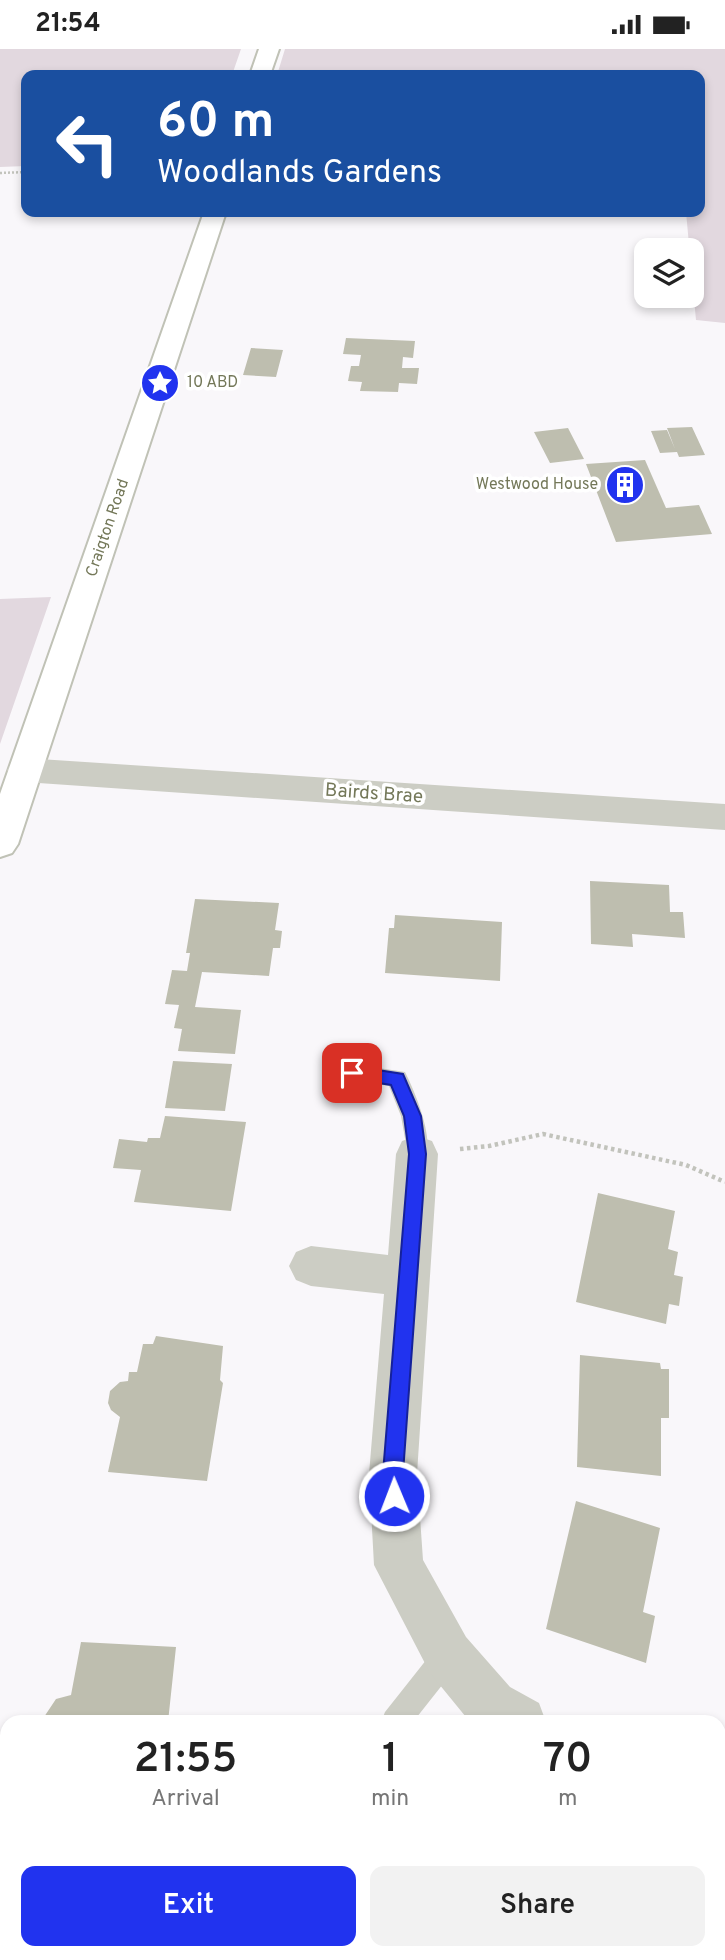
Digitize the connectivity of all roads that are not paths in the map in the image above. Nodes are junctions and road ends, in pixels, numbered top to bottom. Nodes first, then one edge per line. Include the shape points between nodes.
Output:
1 (269, 49) edge
2 (262, 70) edge
3 (213, 217) edge
4 (24, 771) junction
5 (725, 817) edge
6 (0, 844) edge
7 (352, 1073) dead end
8 (417, 1154) joint
9 (311, 1266) dead end
10 (409, 1277) junction
11 (448, 1655) junction
12 (401, 1715) edge
13 (507, 1715) edge

1 - 2 street
3 - 4 street, Craigton Road
4 - 5 street, Bairds Brae
4 - 6 street, Craigton Road
7 - 8 lane via 397,1078 412,1116
8 - 10 street
9 - 10 street
10 - 11 street via 393,1473 399,1565
11 - 12 lane
11 - 13 street via 491,1706

